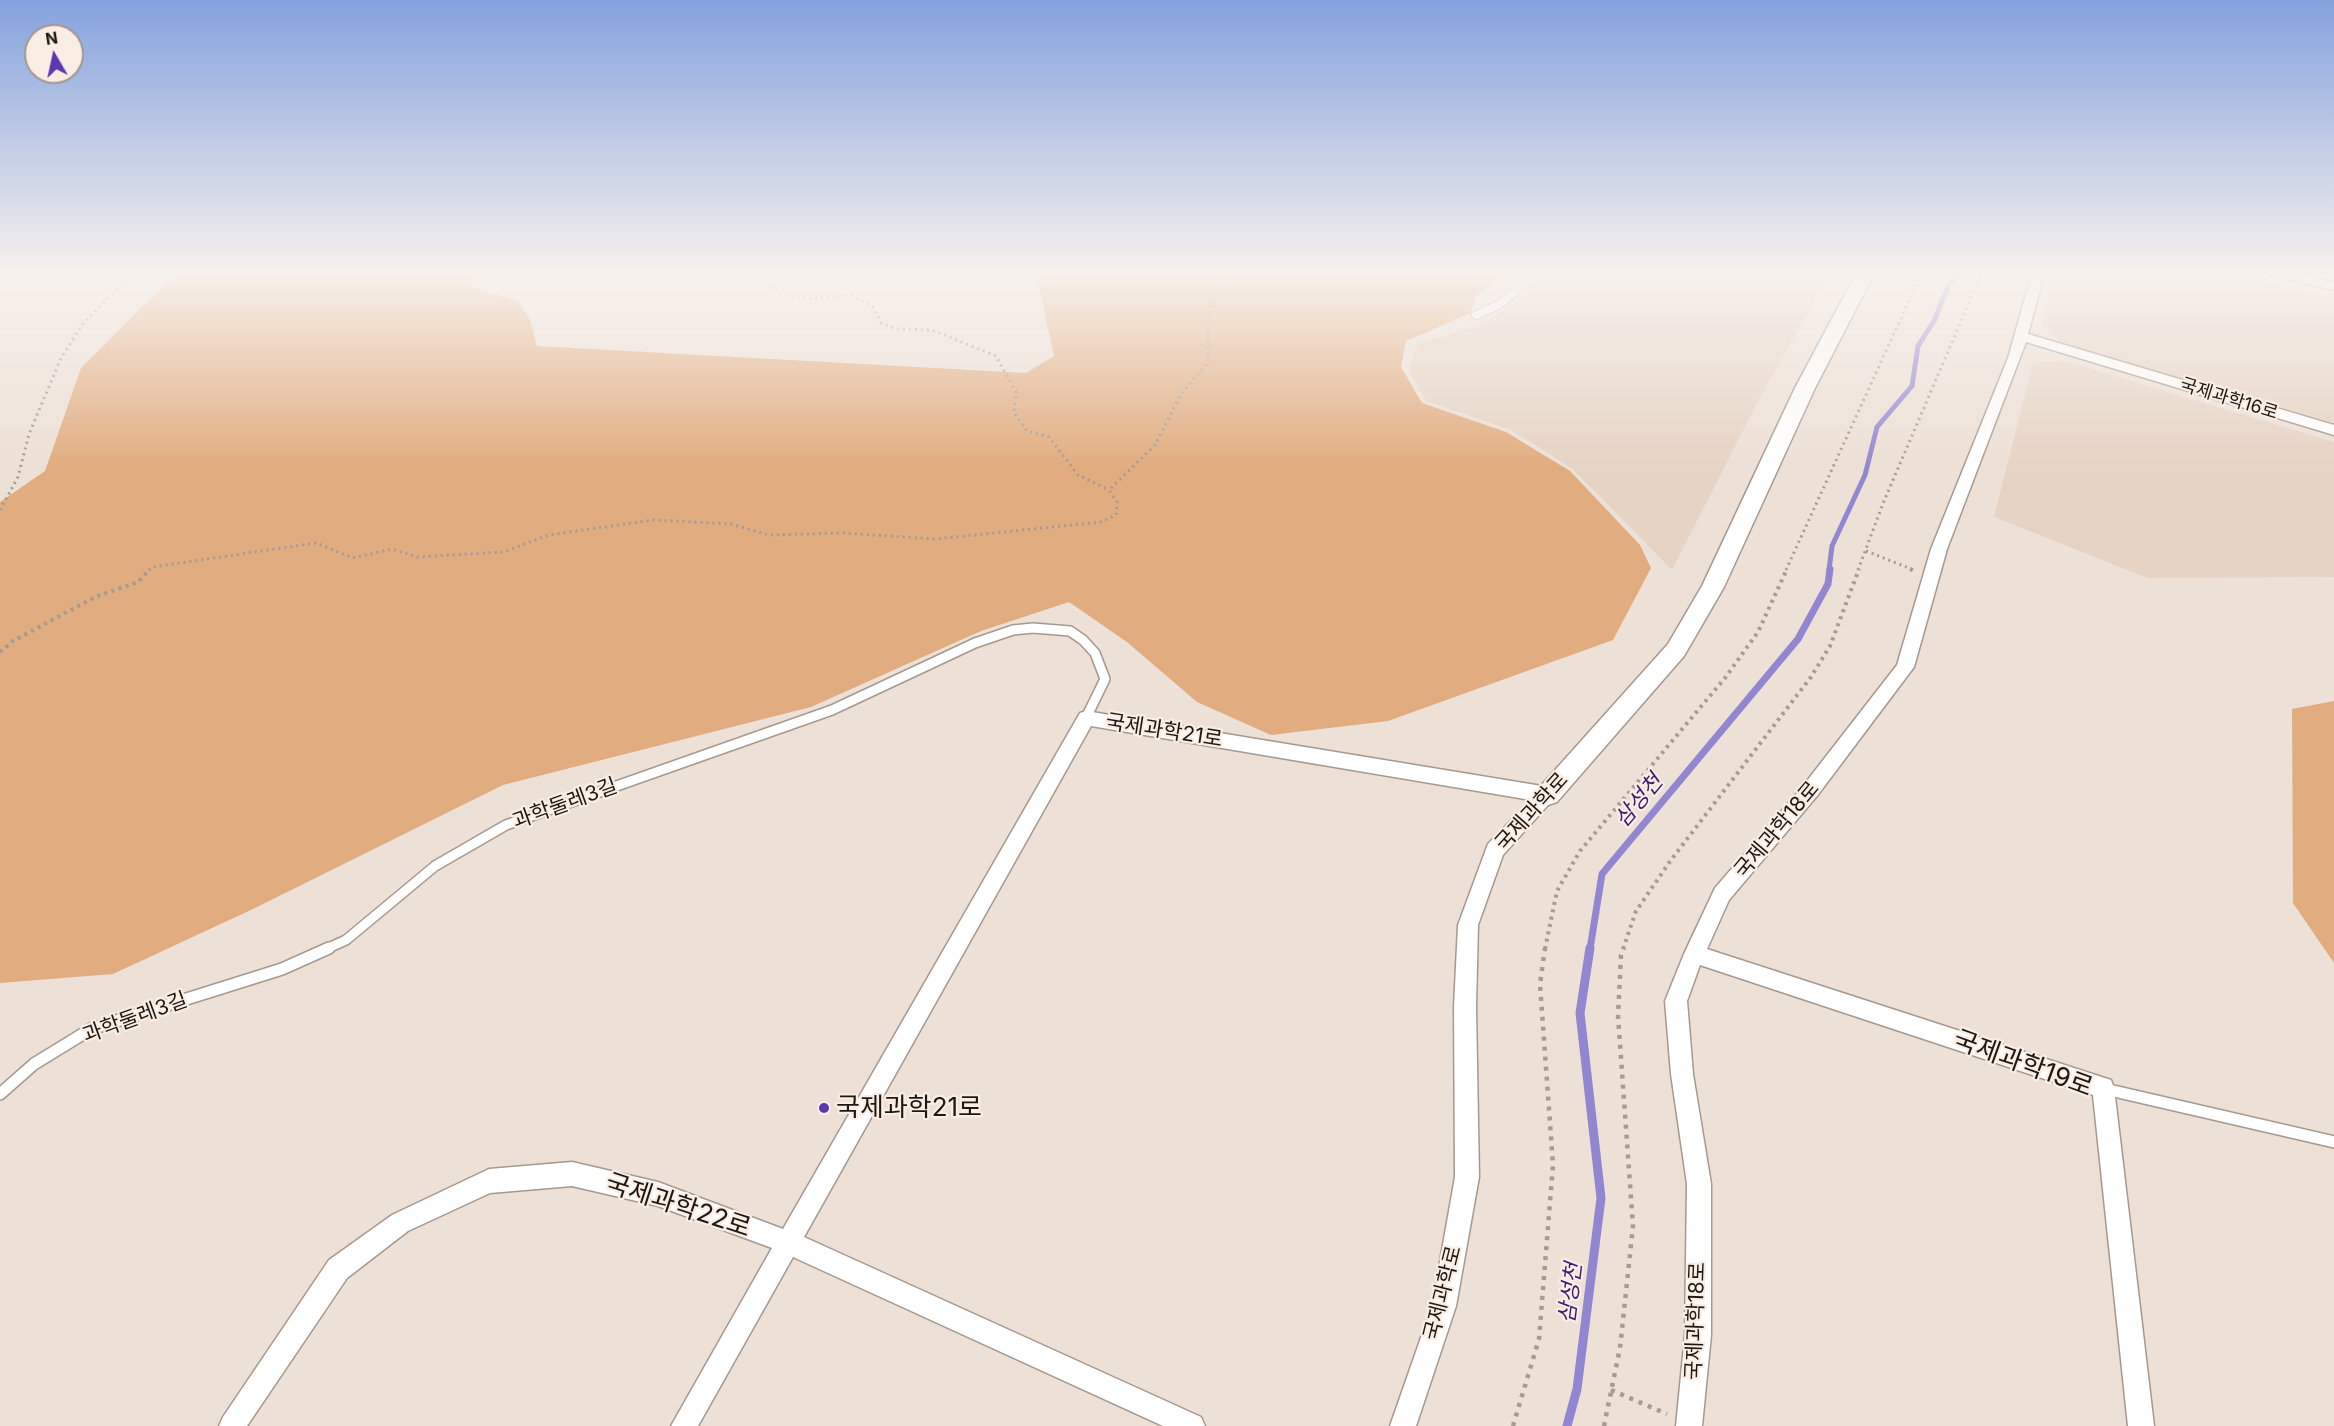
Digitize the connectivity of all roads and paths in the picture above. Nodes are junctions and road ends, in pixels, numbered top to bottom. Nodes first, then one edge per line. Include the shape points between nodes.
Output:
1 (2021, 336) edge
2 (75, 337) edge
3 (948, 337) edge
4 (1208, 337) edge
5 (1832, 337) edge
6 (1893, 337) edge
7 (2023, 337) edge
8 (2334, 430) edge
9 (1109, 490) junction
10 (0, 510) edge
11 (1866, 551) dead end
12 (1930, 578) junction
13 (0, 652) edge
14 (1086, 718) junction
15 (1548, 795) junction
16 (1694, 954) junction
17 (2103, 1088) junction
18 (0, 1094) edge
19 (2334, 1142) edge
20 (787, 1242) junction
21 (1611, 1390) dead end
22 (1689, 1425) edge
23 (232, 1426) edge
24 (684, 1426) edge
25 (1192, 1426) edge
26 (1403, 1426) edge
27 (1513, 1426) edge
28 (2141, 1426) edge

1 - 12 street, 국제과학18로
2 - 10 path via 45,392 18,477
3 - 9 path via 996,356 1016,392 1014,413 1027,431 1049,437 1078,475
4 - 9 path via 1208,362 1181,394 1155,446
5 - 15 street, 국제과학로 via 1713,587 1676,650
6 - 27 path via 1758,632 1725,678 1580,851 1557,891 1540,984 1553,1165 1539,1339
7 - 8 street, 국제과학16로
9 - 13 path via 1117,502 1116,515 1101,522 935,539 844,533 770,535 731,524 653,520 549,535 503,552 417,557 392,549 353,558 316,543 190,560 152,567 138,582 95,597
11 - 12 path
12 - 16 street, 국제과학18로 via 1905,667 1810,791 1722,894
14 - 15 street, 국제과학21로
14 - 18 lane, 과학둘레3길 via 1105,679 1095,653 1070,631 1013,630 975,643 832,710 506,825 435,866 346,940 282,969 91,1029 34,1064
14 - 20 street, 국제과학21로
15 - 26 street, 국제과학로 via 1496,850 1468,925 1467,1177 1444,1306
16 - 17 street, 국제과학19로
16 - 22 street, 국제과학18로 via 1676,1001 1682,1074 1699,1184 1698,1335
17 - 19 lane
17 - 28 street, 국제과학19로
20 - 23 street, 국제과학22로 via 658,1194 572,1174 489,1181 400,1223 338,1269
20 - 24 street, 국제과학21로
20 - 25 street, 국제과학22로
21 - 22 path

